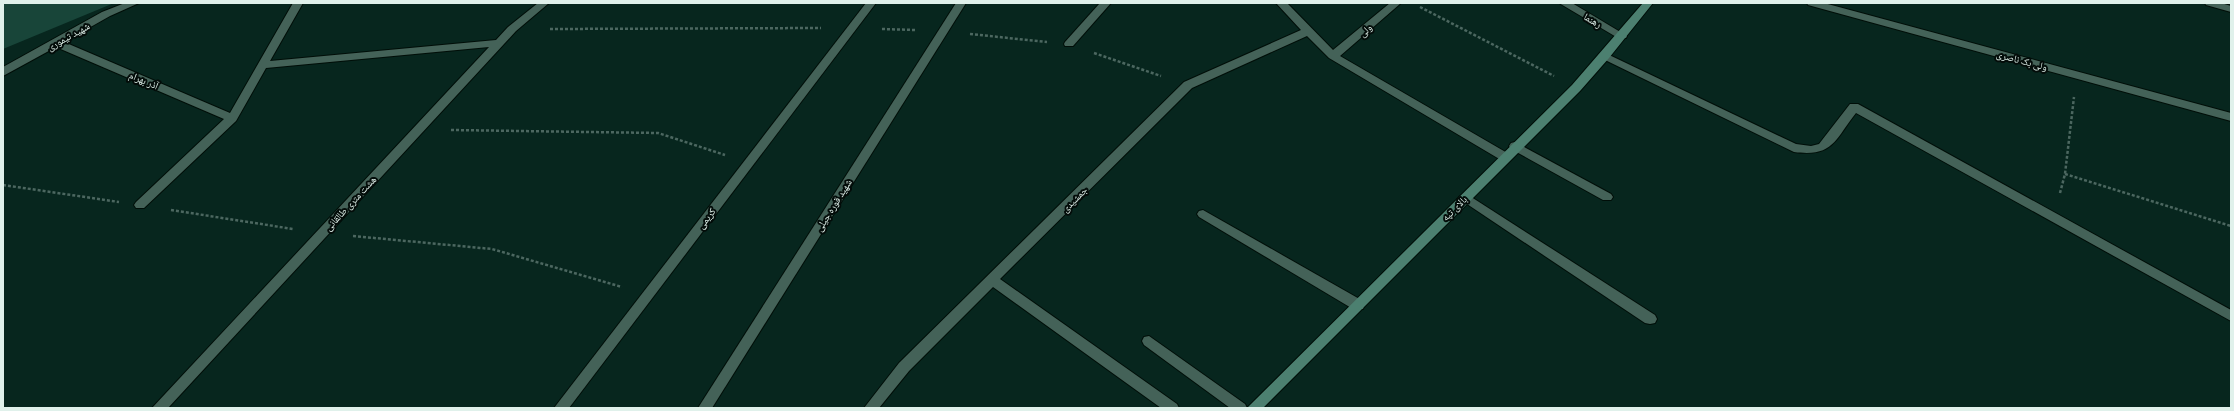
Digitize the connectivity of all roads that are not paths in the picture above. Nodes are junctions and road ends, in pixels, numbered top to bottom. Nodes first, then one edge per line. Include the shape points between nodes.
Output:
1 (134, 3) edge
2 (298, 3) edge
3 (544, 3) edge
4 (871, 3) edge
5 (961, 3) edge
6 (1106, 3) edge
7 (1281, 3) edge
8 (1396, 3) edge
9 (1564, 3) edge
10 (1648, 3) edge
11 (1812, 3) edge
12 (2210, 3) edge
13 (2231, 9) edge
14 (1308, 30) junction
15 (1622, 36) junction
16 (56, 43) junction
17 (499, 43) junction
18 (1069, 44) road end
19 (1333, 56) junction
20 (1606, 56) junction
21 (264, 65) junction
22 (3, 72) edge
23 (2231, 117) edge
24 (232, 118) junction
25 (1515, 146) junction
26 (1505, 157) junction
27 (1465, 197) junction
28 (1607, 197) dead end
29 (140, 206) dead end
30 (1202, 214) dead end
31 (992, 280) junction
32 (1358, 305) junction
33 (2231, 316) edge
34 (1650, 319) dead end
35 (1149, 341) dead end
36 (159, 408) edge
37 (561, 408) edge
38 (705, 408) edge
39 (870, 408) edge
40 (1172, 408) edge
41 (1240, 408) edge
42 (1254, 408) edge

1 - 16 street, شهید تیموری via 106,14
2 - 21 street
3 - 17 street, هشت متری طالقانی
4 - 37 street, کریمی
5 - 38 street, شهید قوره جیلی
6 - 18 street
7 - 14 street
8 - 19 street, ولی
9 - 15 street, رهنما
10 - 15 street, بالای تپه
11 - 23 street, ولی بک ناصری
12 - 13 street
14 - 19 street
14 - 31 street, جمشیدی via 1188,85
15 - 20 street, بالای تپه
16 - 22 street, شهید تیموری
16 - 24 street, آذر بهرام
17 - 21 street
17 - 36 street, هشت متری طالقانی
19 - 26 street
20 - 25 street, بالای تپه
20 - 33 street via 1794,148 1811,150 1824,147 1854,107
21 - 24 street
24 - 29 street
25 - 26 street, بالای تپه
25 - 28 street
26 - 27 street, بالای تپه
27 - 32 street, بالای تپه
27 - 34 street
30 - 32 street
31 - 39 street, جمشیدی via 904,367
31 - 40 street
32 - 42 street, بالای تپه
35 - 41 street

